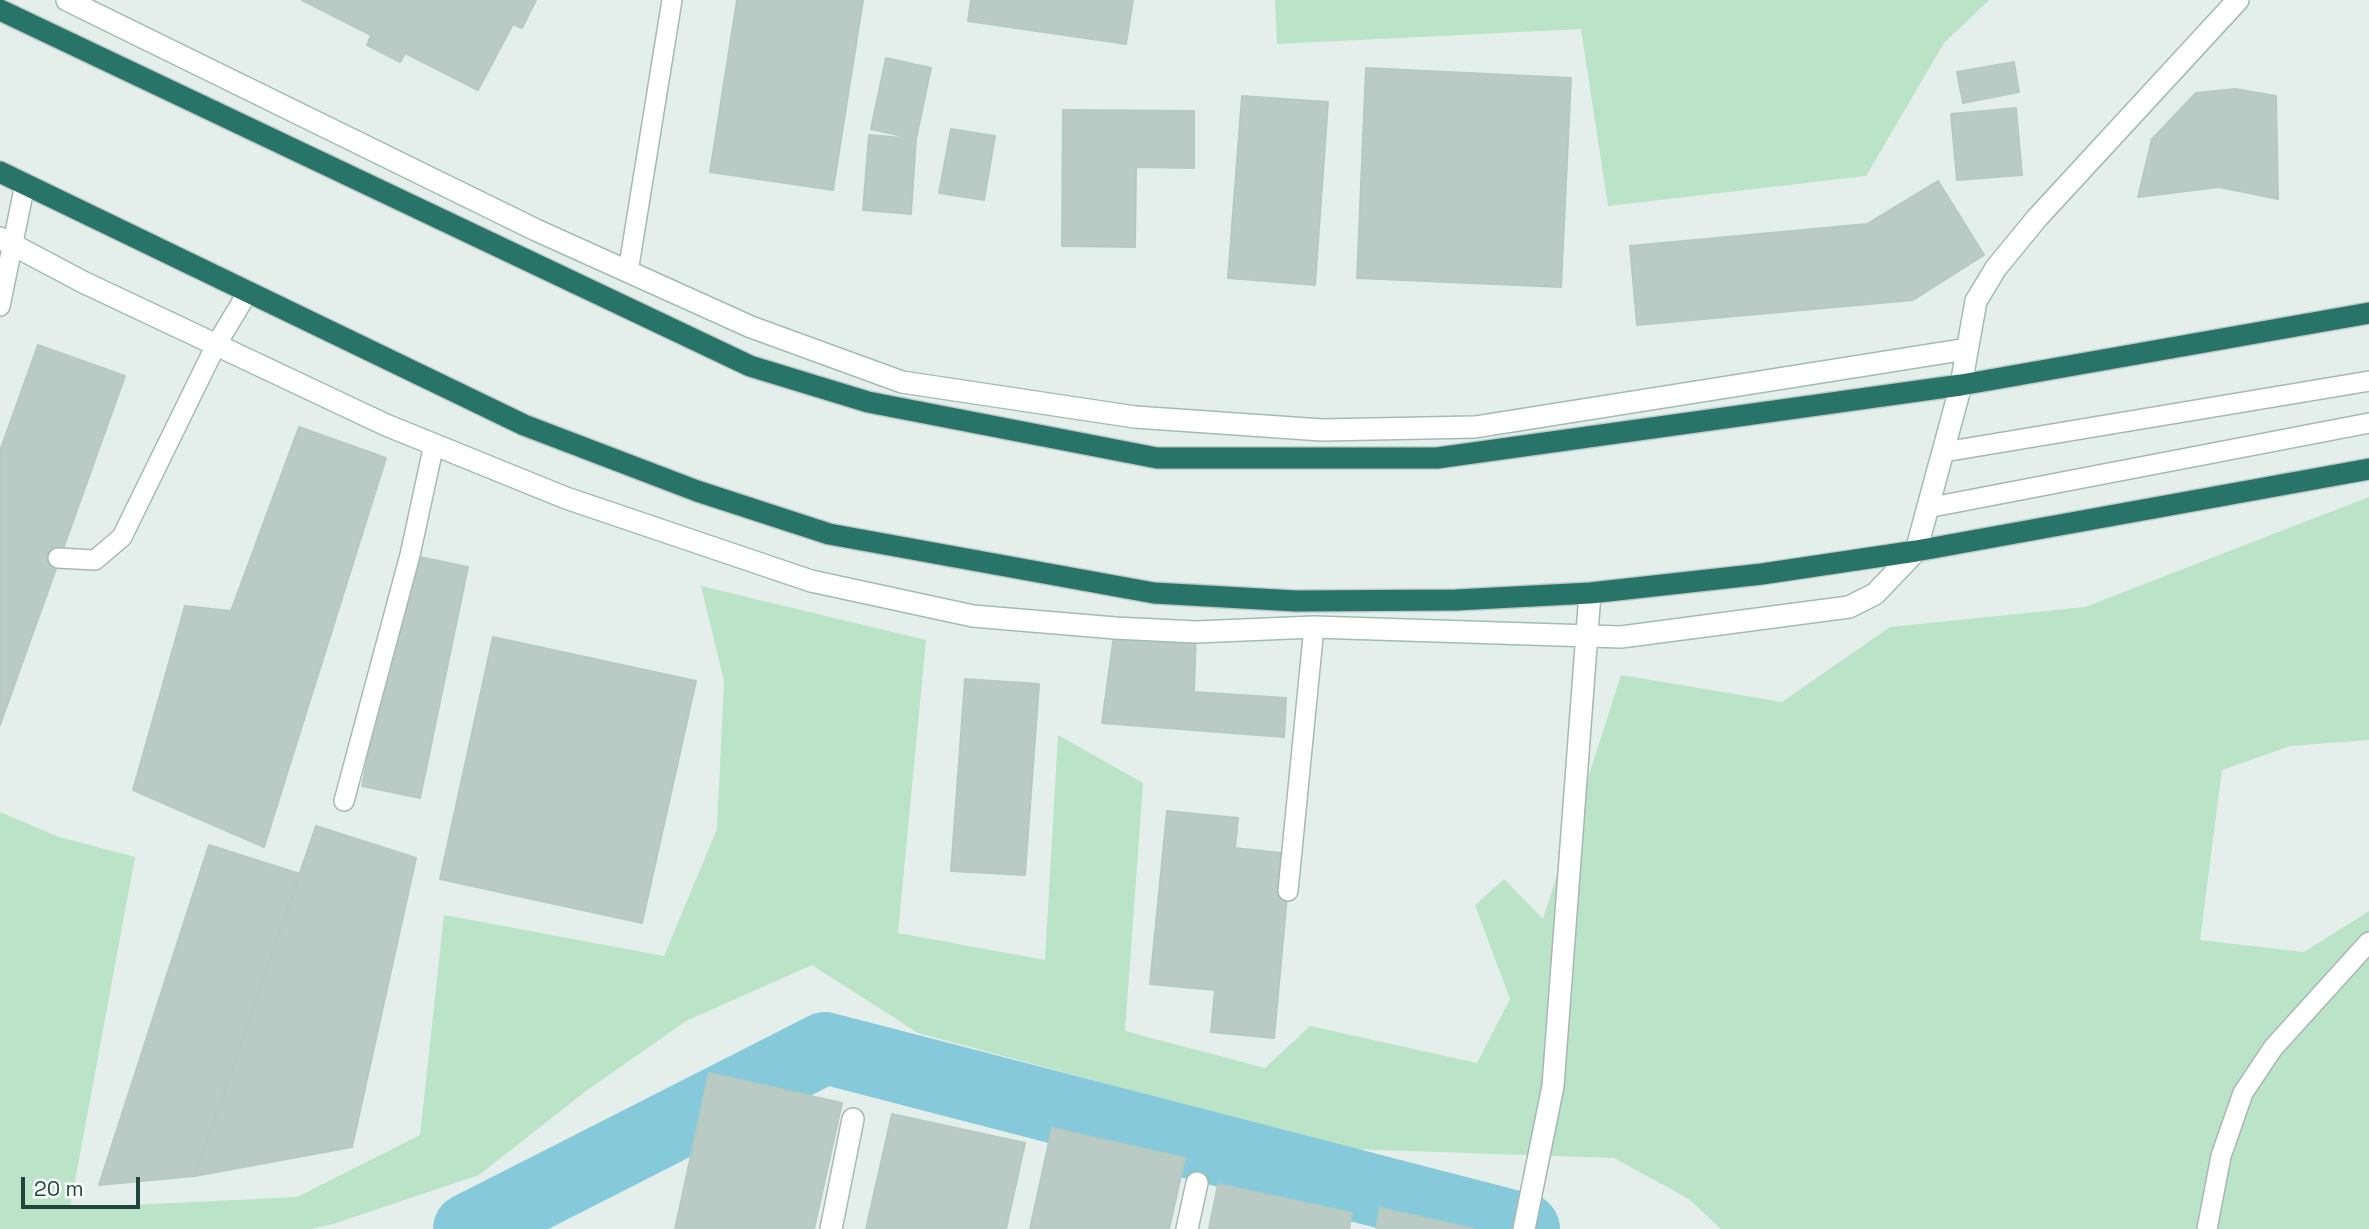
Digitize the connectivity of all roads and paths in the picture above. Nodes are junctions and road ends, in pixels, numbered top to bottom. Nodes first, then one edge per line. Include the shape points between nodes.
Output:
1 (67, 0) edge
2 (672, 0) edge
3 (2238, 0) edge
4 (0, 10) edge
5 (0, 172) edge
6 (25, 184) junction
7 (7, 242) edge
8 (628, 272) junction
9 (248, 292) junction
10 (0, 306) edge
11 (2369, 313) edge
12 (216, 345) junction
13 (1967, 349) junction
14 (2369, 381) edge
15 (1961, 385) junction
16 (2369, 423) edge
17 (434, 444) junction
18 (1944, 452) junction
19 (2369, 469) edge
20 (1927, 508) junction
21 (1916, 551) junction
22 (58, 558) dead end
23 (1590, 593) junction
24 (1314, 627) junction
25 (1586, 635) junction
26 (344, 801) dead end
27 (1288, 891) dead end
28 (2369, 942) edge
29 (853, 1119) dead end
30 (1197, 1184) dead end
31 (831, 1229) edge
32 (1188, 1229) edge
33 (1524, 1229) edge
34 (2207, 1229) edge

1 - 8 street
2 - 8 lane
3 - 13 street via 2036,218 1996,268 1976,301
4 - 15 highway via 750,366 868,402 1144,456 1437,457
5 - 6 highway
6 - 7 lane
6 - 9 highway
7 - 10 lane
7 - 12 street
8 - 13 street via 751,327 902,382 1135,417 1322,430 1475,427
9 - 12 lane
9 - 23 highway via 524,425 697,491 829,534 1154,593 1296,601
11 - 15 highway
12 - 17 street
12 - 22 lane via 122,537 95,559
13 - 15 street
14 - 18 lane
15 - 18 street
16 - 20 lane
17 - 24 street via 566,498 811,580 973,616 1196,632
17 - 26 lane via 410,555
18 - 20 street
19 - 21 highway
20 - 21 street
21 - 23 highway
21 - 25 street via 1875,594 1849,607 1621,637
23 - 25 street
24 - 25 street
24 - 27 lane
25 - 33 street via 1553,1086
28 - 34 lane via 2273,1048 2243,1093 2221,1156
29 - 31 street
30 - 32 street

